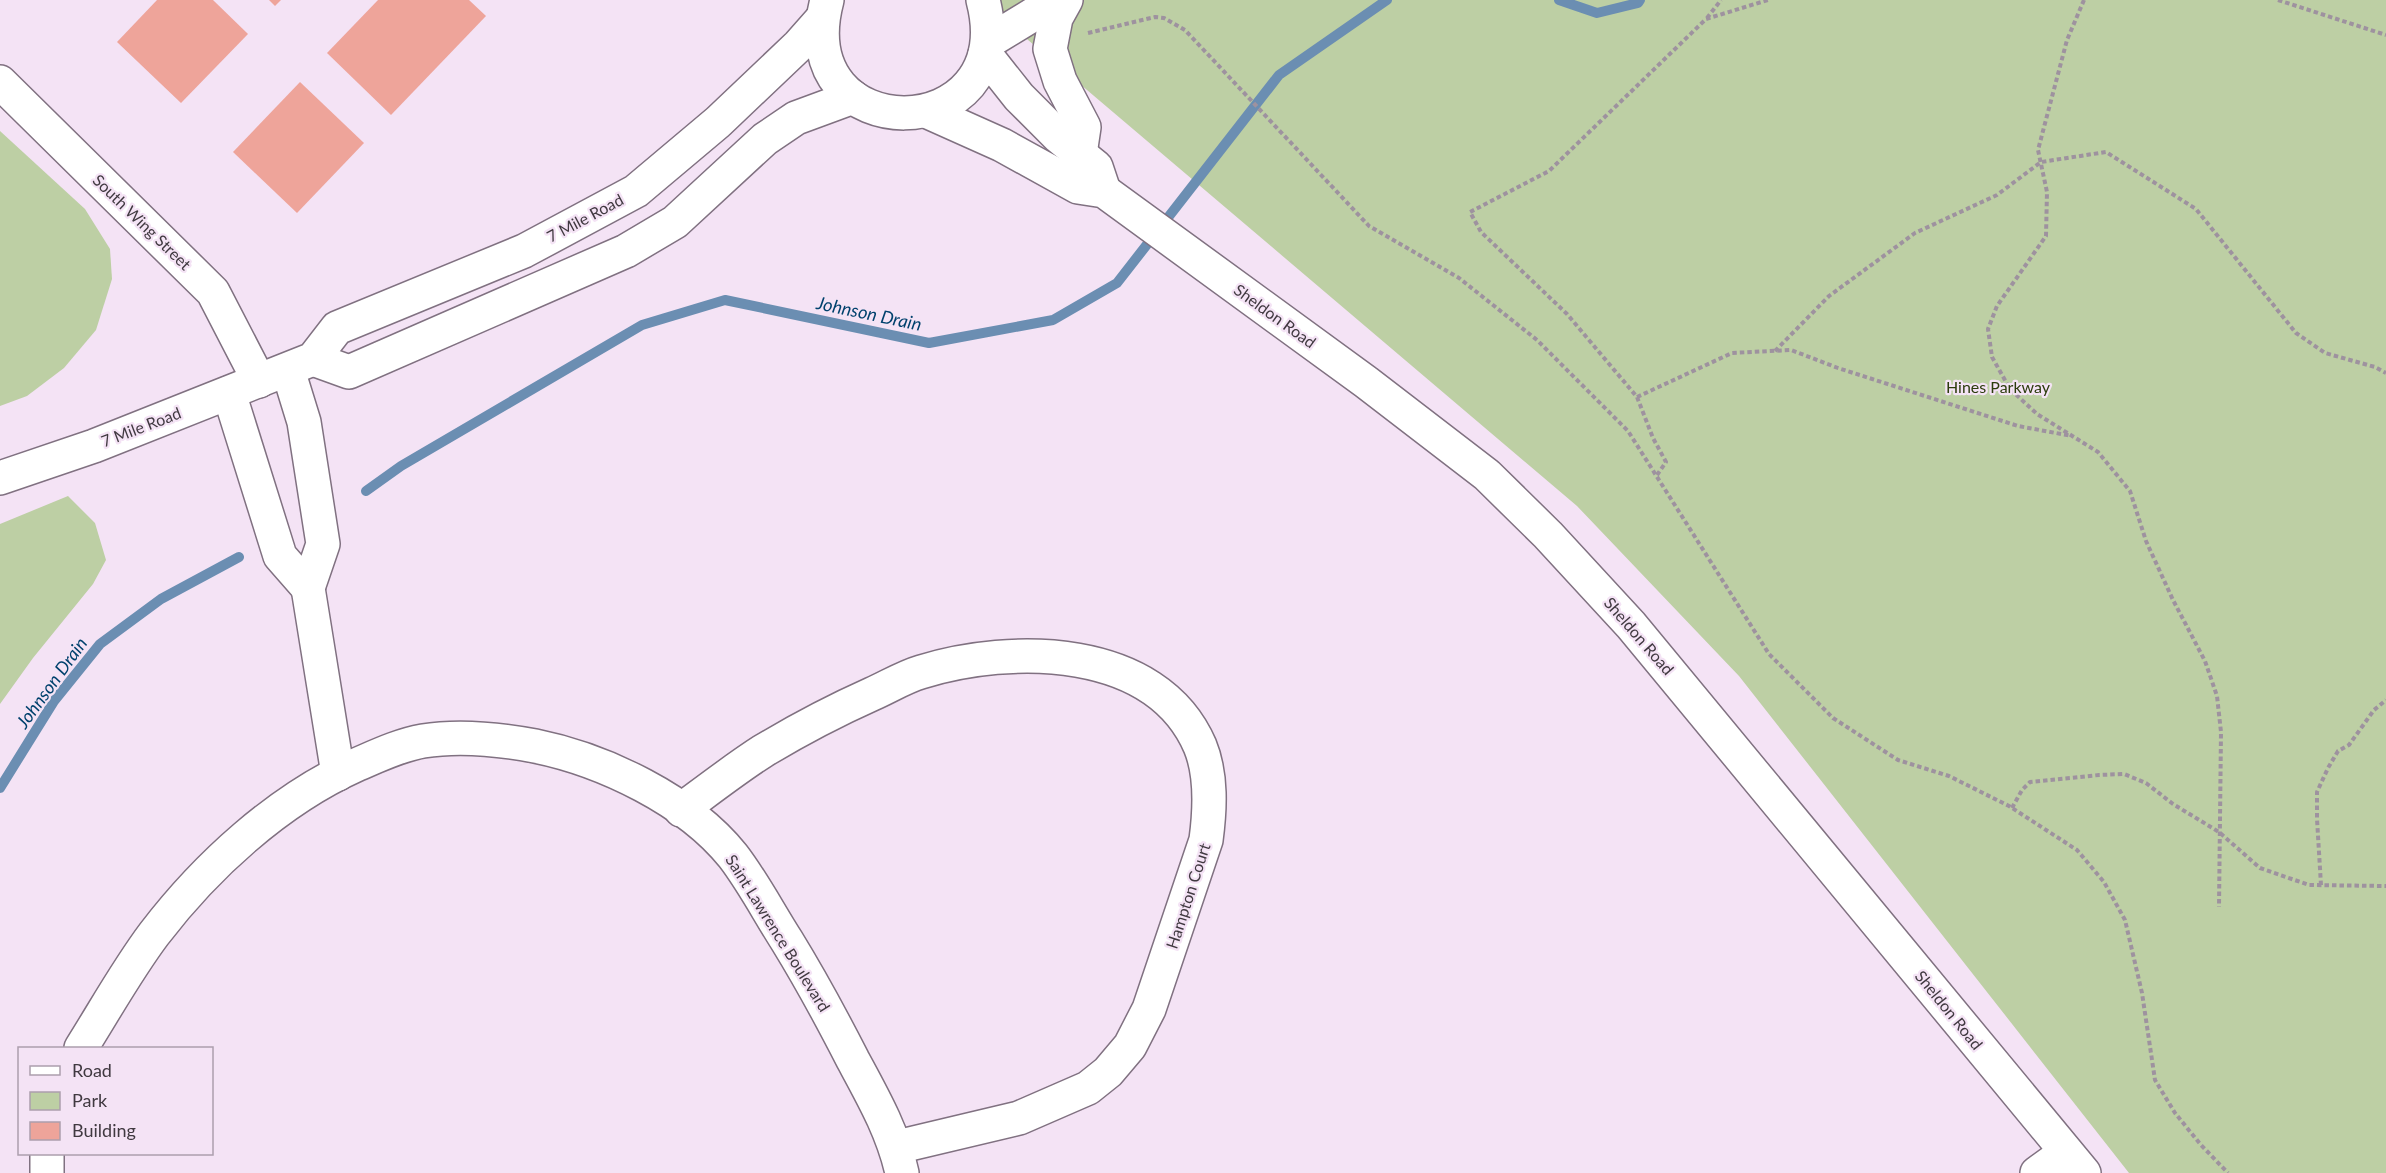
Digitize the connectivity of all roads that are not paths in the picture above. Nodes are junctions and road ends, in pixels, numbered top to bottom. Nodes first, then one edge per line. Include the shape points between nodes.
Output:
1 (983, 0) edge
2 (1057, 0) edge
3 (1066, 0) edge
4 (824, 10) edge
5 (987, 48) junction
6 (0, 82) edge
7 (853, 97) junction
8 (926, 111) junction
9 (1080, 154) junction
10 (1104, 191) junction
11 (272, 376) junction
12 (0, 478) edge
13 (308, 588) junction
14 (338, 774) junction
15 (681, 810) junction
16 (82, 1047) edge
17 (47, 1155) edge
18 (899, 1160) edge
19 (2075, 1162) edge
20 (47, 1173) edge
21 (2037, 1173) edge

1 - 5 street via 988,20
2 - 5 street
3 - 9 street via 1056,18 1050,49 1060,81 1084,127
4 - 7 street via 821,41 827,62
4 - 11 street, 7 Mile Road via 799,45 717,123 636,191 524,250 337,328
5 - 8 street via 971,82 956,97
5 - 9 street, Sheldon Road via 1019,97
6 - 11 street, South Wing Street via 213,292
7 - 8 street via 893,114
7 - 11 street via 796,118 765,139 675,222 626,251 348,372
8 - 10 street, Sheldon Road via 1002,145 1078,187
9 - 10 street, Sheldon Road via 1096,168
10 - 19 street, Sheldon Road via 1366,382 1487,476 1548,535 1631,625
11 - 12 street, 7 Mile Road via 94,446
11 - 13 street via 280,556
11 - 13 street via 304,422 323,544
13 - 14 street
14 - 15 street, Saint Lawrence Boulevard via 421,741 503,740 599,764
14 - 16 street, Saint Lawrence Boulevard via 297,797 254,830 197,884 155,933
15 - 18 street, Saint Lawrence Boulevard via 733,856 810,978 884,1118
15 - 18 street, Hampton Court via 761,752 830,713 919,672 965,660 1037,656 1119,670 1156,691 1189,726 1200,747 1208,779 1210,814 1206,840 1149,1009 1130,1046 1089,1088 1019,1118
17 - 20 street
19 - 21 street

